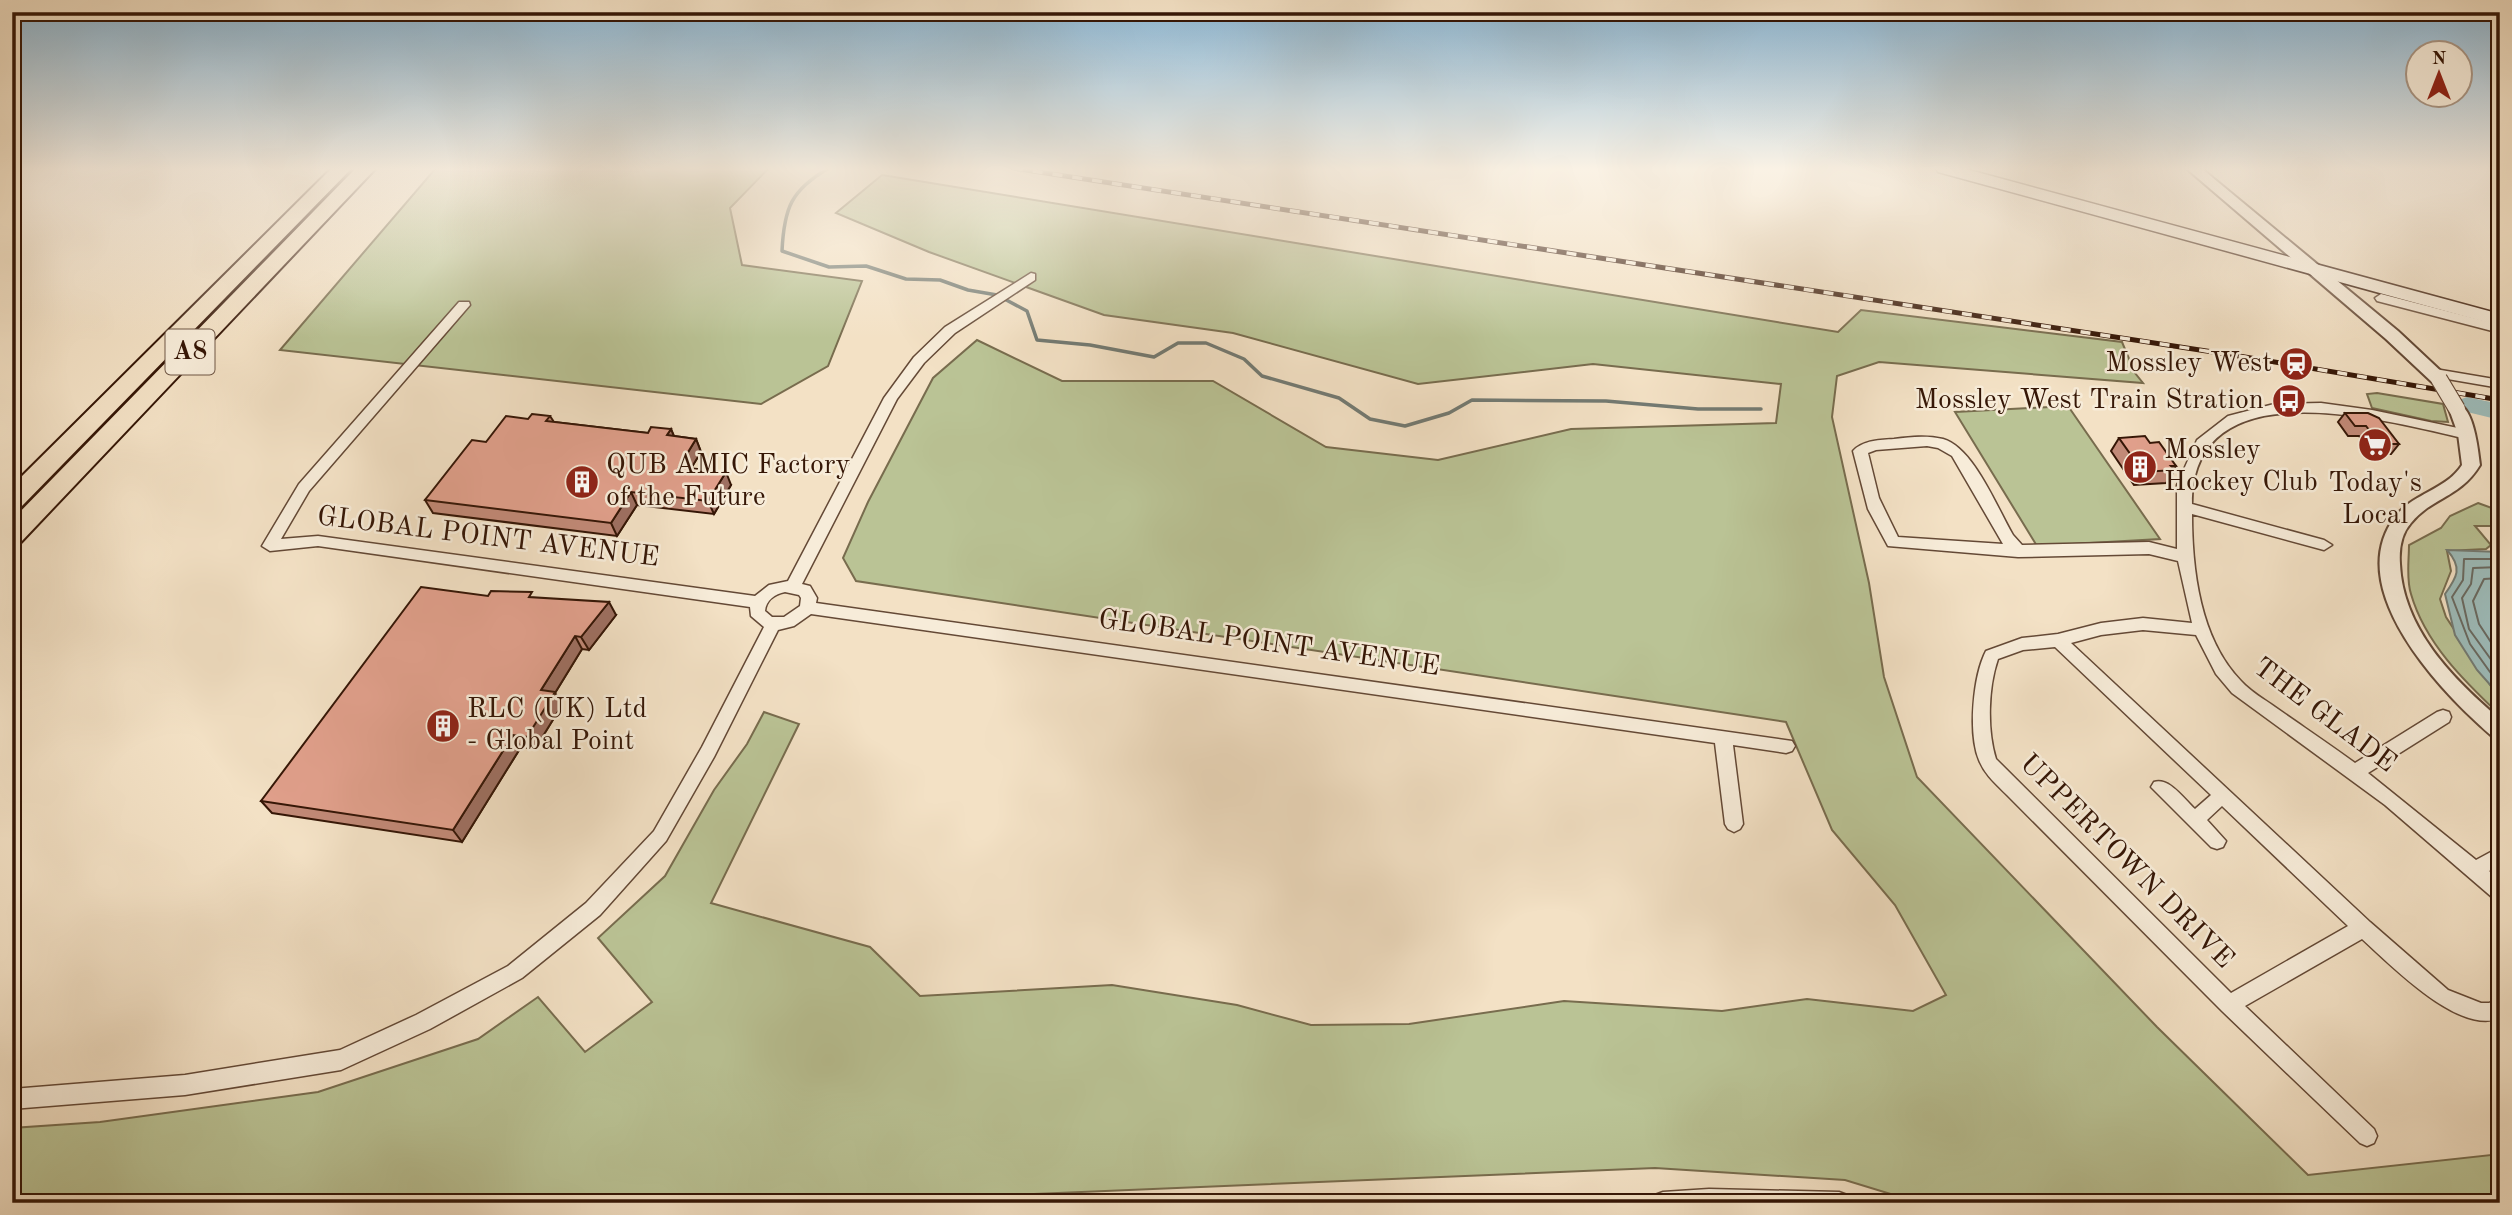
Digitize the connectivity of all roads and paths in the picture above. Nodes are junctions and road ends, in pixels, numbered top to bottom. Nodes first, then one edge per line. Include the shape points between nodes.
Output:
1 (286, 225) edge
2 (311, 225) edge
3 (2154, 225) edge
4 (2260, 225) edge
5 (2310, 267) junction
6 (1031, 277) dead end
7 (2381, 298) dead end
8 (464, 305) dead end
9 (2500, 320) edge
10 (2500, 329) edge
11 (2437, 376) junction
12 (2498, 384) dead end
13 (2467, 435) junction
14 (12, 502) edge
15 (2184, 507) junction
16 (12, 536) edge
17 (2324, 545) dead end
18 (2018, 551) junction
19 (2185, 557) junction
20 (793, 586) junction
21 (758, 602) junction
22 (807, 608) junction
23 (773, 624) junction
24 (2202, 631) junction
25 (2058, 640) junction
26 (2443, 717) dead end
27 (2500, 731) edge
28 (1723, 737) junction
29 (1786, 746) dead end
30 (2355, 772) junction
31 (2160, 787) dead end
32 (2222, 796) junction
33 (2195, 819) junction
34 (1734, 824) dead end
35 (2217, 841) dead end
36 (2500, 855) edge
37 (2475, 870) junction
38 (2500, 892) edge
39 (2362, 928) junction
40 (2229, 1004) junction
41 (2500, 1007) edge
42 (12, 1099) edge
43 (2367, 1136) dead end
44 (1663, 1203) edge
45 (1839, 1203) edge

1 - 14 highway, A8
2 - 16 highway, A8
3 - 5 main road
4 - 5 street
5 - 9 main road
5 - 11 street
6 - 20 street via 950,330 919,360 891,398
7 - 10 street via 2395,307
8 - 21 street, GLOBAL POINT AVENUE via 304,488 270,546 318,541
11 - 12 street
11 - 13 street, bridge
13 - 15 street, THE GLADE via 2320,407 2255,410 2209,435 2187,474
13 - 27 street via 2472,456 2467,473 2402,521 2391,547 2390,565 2398,607 2421,649 2460,696
15 - 17 street
15 - 19 street, THE GLADE
18 - 18 street via 1893,542 1878,520 1860,451 1874,445 1927,442 1957,453
18 - 19 street via 2149,548
19 - 24 street, THE GLADE
20 - 21 street via 776,588
20 - 22 street via 807,594
21 - 23 street via 759,616
22 - 23 street via 796,619
22 - 28 street, GLOBAL POINT AVENUE
23 - 42 street via 660,836 593,909 515,972 341,1060 185,1085
24 - 25 street, UPPERTOWN DRIVE via 2143,624
24 - 30 street, THE GLADE via 2233,684
25 - 32 street
25 - 40 street, UPPERTOWN DRIVE via 1992,655 1988,662 1986,757 1994,771
26 - 30 street
28 - 29 street, GLOBAL POINT AVENUE
28 - 34 street
30 - 37 street, THE GLADE
31 - 33 street
32 - 33 street
32 - 39 street
33 - 35 street
36 - 37 street
37 - 38 street, THE GLADE
39 - 40 street
39 - 41 street via 2441,996 2481,1012
40 - 43 street, UPPERTOWN DRIVE
44 - 45 street

